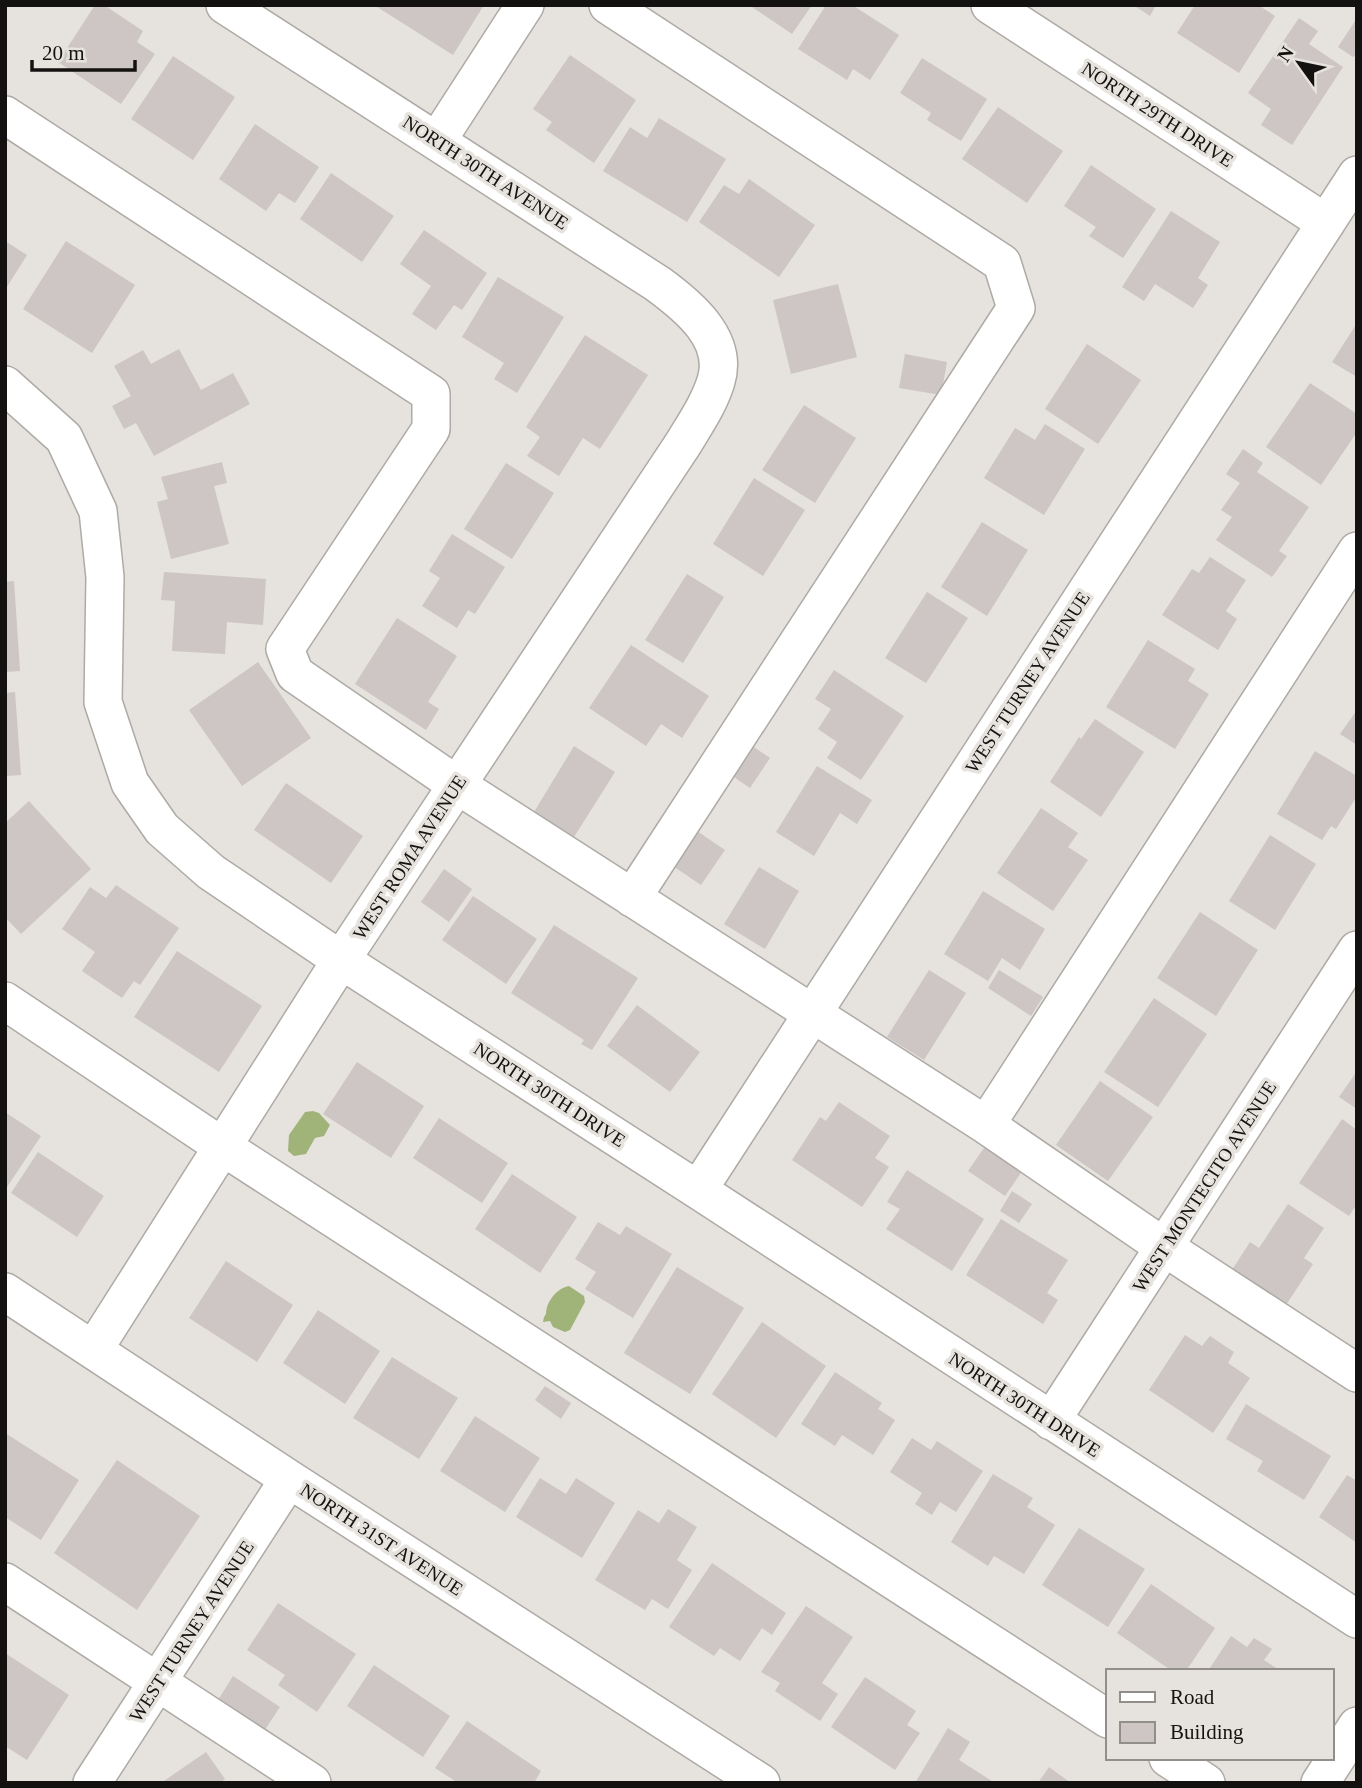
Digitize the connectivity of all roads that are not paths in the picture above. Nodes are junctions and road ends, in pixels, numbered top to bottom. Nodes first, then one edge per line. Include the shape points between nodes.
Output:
1 (225, 5) edge
2 (525, 5) edge
3 (608, 5) edge
4 (990, 5) edge
5 (5, 115) edge
6 (437, 141) junction
7 (1357, 175) edge
8 (1326, 223) junction
9 (719, 364) joint
10 (5, 385) edge
11 (1357, 551) edge
12 (457, 785) junction
13 (632, 898) junction
14 (1357, 950) edge
15 (341, 960) junction
16 (5, 1001) edge
17 (812, 1014) junction
18 (986, 1125) junction
19 (223, 1147) junction
20 (698, 1190) junction
21 (1164, 1247) junction
22 (5, 1292) edge
23 (94, 1349) junction
24 (1352, 1358) edge
25 (1051, 1421) junction
26 (289, 1479) junction
27 (5, 1582) edge
28 (1357, 1619) edge
29 (159, 1682) junction
30 (1106, 1718) edge
31 (1357, 1726) edge
32 (1171, 1760) edge
33 (92, 1783) edge
34 (312, 1783) edge
35 (761, 1783) edge
36 (1206, 1783) edge
37 (1320, 1783) edge

1 - 6 street, NORTH 30TH AVENUE
2 - 6 street
3 - 13 street via 1002,263 1016,308
4 - 8 street, NORTH 29TH DRIVE
5 - 12 street via 431,394 431,429 285,649 295,674
6 - 9 street, NORTH 30TH AVENUE via 682,301 701,320
7 - 8 street, WEST TURNEY AVENUE
8 - 17 street, WEST TURNEY AVENUE
9 - 12 street, WEST ROMA AVENUE via 705,408
10 - 15 street, NORTH 30TH DRIVE via 64,438 97,511 105,577 103,702 130,783 162,829 211,872
11 - 18 street
12 - 13 street
12 - 15 street, WEST ROMA AVENUE
13 - 17 street
14 - 21 street, WEST MONTECITO AVENUE
15 - 19 street, WEST ROMA AVENUE
15 - 20 street, NORTH 30TH DRIVE
16 - 19 street
17 - 18 street
17 - 20 street, WEST TURNEY AVENUE
18 - 21 street
19 - 23 street, WEST ROMA AVENUE
19 - 30 street
20 - 25 street, NORTH 30TH DRIVE
21 - 24 street
21 - 25 street, WEST MONTECITO AVENUE
22 - 23 street, NORTH 31ST AVENUE
23 - 26 street, NORTH 31ST AVENUE
25 - 28 street, NORTH 30TH DRIVE
26 - 29 street, WEST TURNEY AVENUE
26 - 35 street, NORTH 31ST AVENUE
27 - 29 street
29 - 33 street, WEST TURNEY AVENUE
29 - 34 street
31 - 37 street
32 - 36 street

